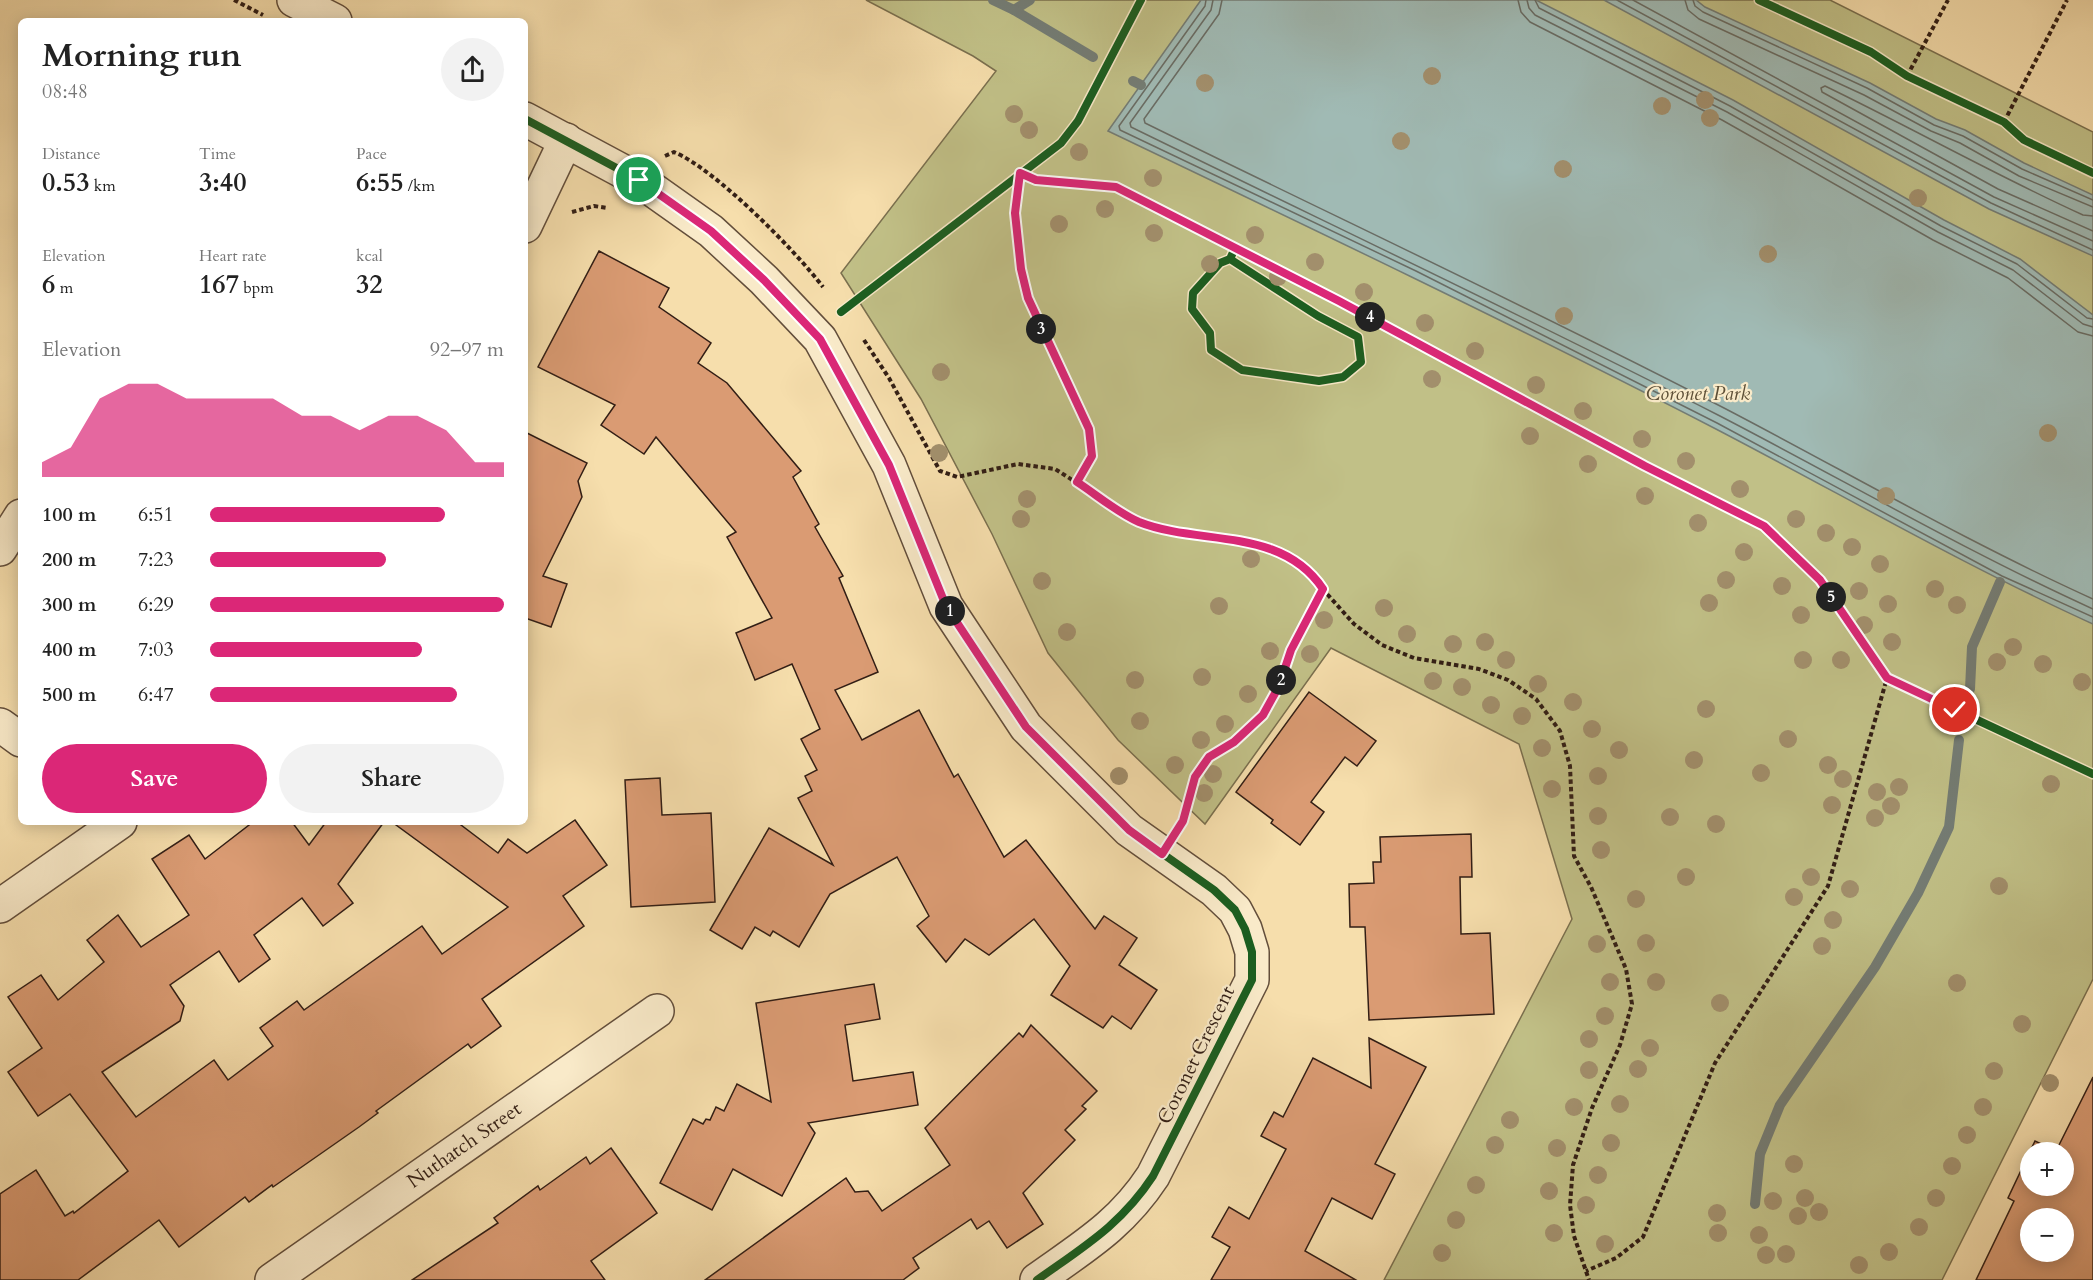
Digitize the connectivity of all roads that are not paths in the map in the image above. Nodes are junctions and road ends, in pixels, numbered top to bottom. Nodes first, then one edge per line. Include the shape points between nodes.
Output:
1 (294, 0) edge
2 (329, 18) edge
3 (528, 121) edge
4 (566, 140) junction
5 (528, 220) edge
6 (18, 521) edge
7 (0, 549) edge
8 (0, 725) edge
9 (18, 738) edge
10 (113, 825) edge
11 (0, 906) edge
12 (657, 1011) dead end
13 (272, 1280) edge
14 (1037, 1280) edge

1 - 2 street
3 - 4 street, Coronet Crescent
4 - 5 street
4 - 14 street, Coronet Crescent via 639,180 711,231 820,339 889,465 946,606 1026,727 1129,830 1214,890 1235,910 1245,928 1252,952 1252,980 1194,1099 1138,1200 1118,1222
6 - 7 street
8 - 9 street
10 - 11 street
12 - 13 street, Nuthatch Street

